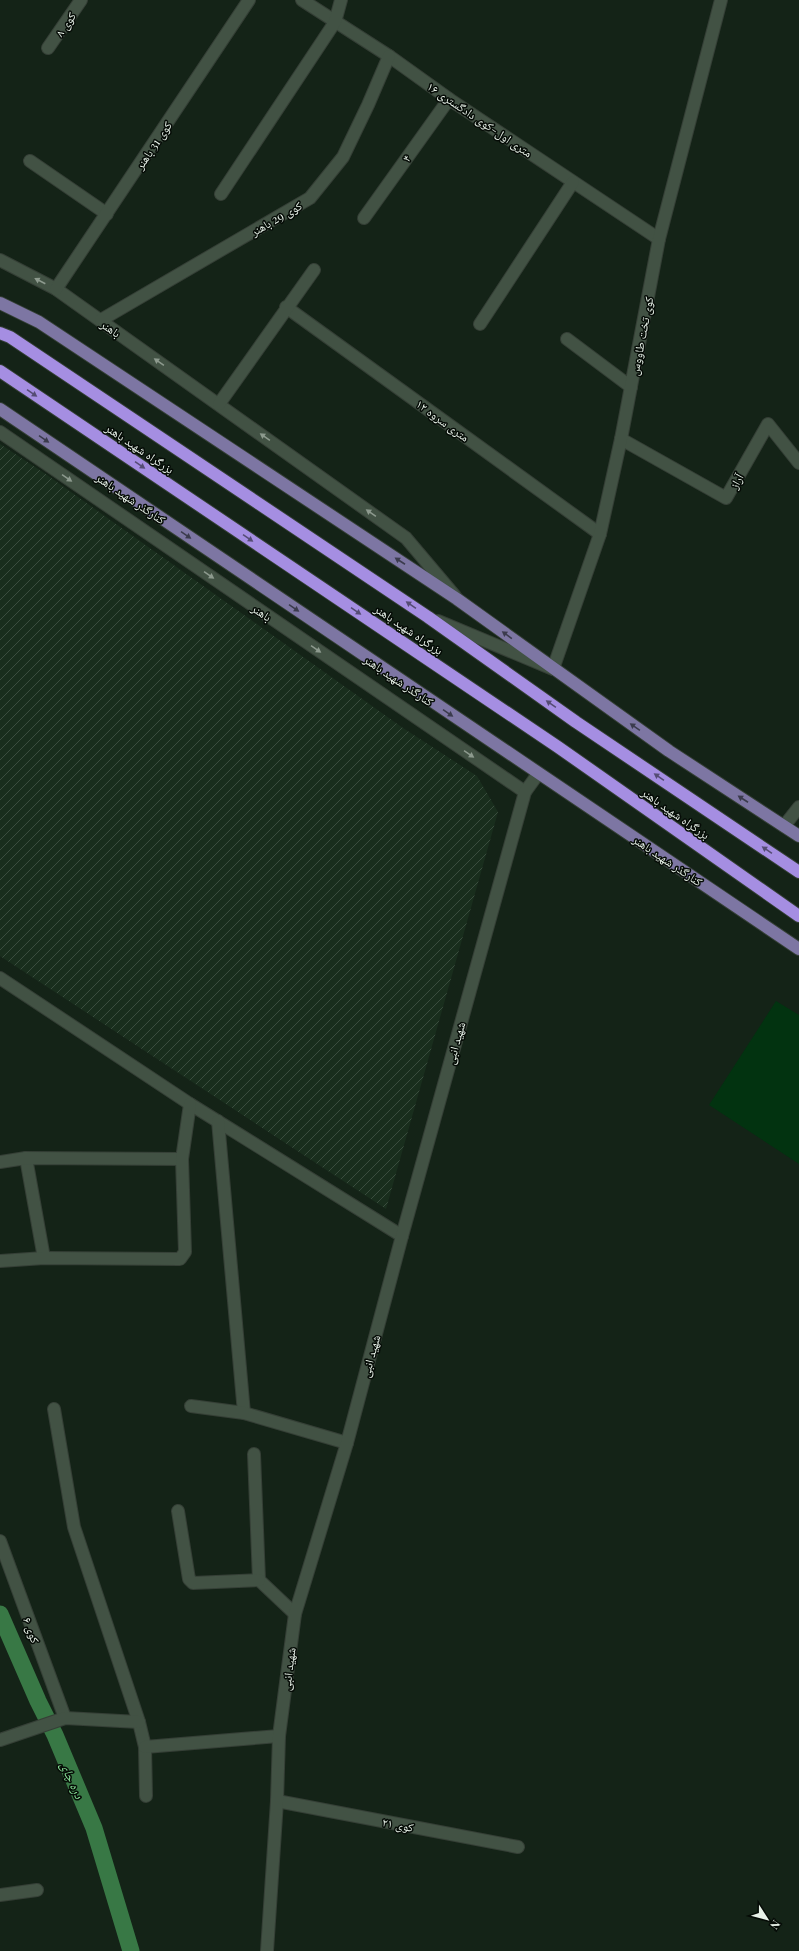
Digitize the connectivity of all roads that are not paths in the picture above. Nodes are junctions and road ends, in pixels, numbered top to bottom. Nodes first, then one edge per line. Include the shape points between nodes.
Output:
1 (81, 0) edge
2 (249, 0) edge
3 (302, 0) edge
4 (341, 0) edge
5 (721, 0) edge
6 (335, 22) junction
7 (48, 48) dead end
8 (389, 56) junction
9 (449, 98) junction
10 (30, 161) dead end
11 (573, 182) junction
12 (221, 194) dead end
13 (107, 214) junction
14 (364, 218) dead end
15 (659, 239) junction
16 (0, 260) edge
17 (314, 270) dead end
18 (56, 290) junction
19 (0, 302) edge
20 (286, 307) junction
21 (101, 320) junction
22 (480, 324) dead end
23 (0, 333) edge
24 (567, 339) dead end
25 (0, 371) edge
26 (631, 387) junction
27 (219, 404) junction
28 (0, 409) edge
29 (0, 432) edge
30 (621, 439) junction
31 (799, 463) edge
32 (600, 534) junction
33 (458, 599) junction
34 (428, 617) junction
35 (553, 669) junction
36 (538, 774) junction
37 (525, 792) junction
38 (799, 808) edge
39 (784, 826) junction
40 (799, 836) edge
41 (799, 872) edge
42 (799, 916) edge
43 (799, 949) edge
44 (0, 978) edge
45 (190, 1104) junction
46 (218, 1121) junction
47 (26, 1158) junction
48 (182, 1159) junction
49 (0, 1162) edge
50 (402, 1236) junction
51 (44, 1258) junction
52 (0, 1261) edge
53 (191, 1406) dead end
54 (54, 1409) dead end
55 (244, 1412) junction
56 (347, 1442) junction
57 (254, 1454) dead end
58 (178, 1510) dead end
59 (0, 1541) edge
60 (258, 1580) junction
61 (294, 1614) junction
62 (65, 1718) junction
63 (139, 1722) junction
64 (279, 1736) junction
65 (0, 1740) edge
66 (145, 1747) junction
67 (146, 1796) dead end
68 (277, 1801) junction
69 (518, 1847) dead end
70 (37, 1890) dead end
71 (0, 1895) edge
72 (266, 1951) edge

1 - 7 street, کوی ۸
2 - 13 street, کوی 31 باهنر
3 - 6 street, ۱۶ متری اول-کوی دادگستری
4 - 6 street
5 - 15 street, کوی تخت طاووس
6 - 8 street, ۱۶ متری اول-کوی دادگستری
6 - 12 street
8 - 9 street, ۱۶ متری اول-کوی دادگستری
8 - 21 street, کوی 29 باهنر via 343,157 310,198
9 - 11 street, ۱۶ متری اول-کوی دادگستری
9 - 14 street, ۴
10 - 13 street
11 - 15 street, ۱۶ متری اول-کوی دادگستری
11 - 22 street
13 - 18 street, کوی 31 باهنر
15 - 26 street, کوی تخت طاووس
18 -> 16 street, باهنر
17 - 20 street
18 - 21 street, باهنر
33 -> 19 main road via 38,322
20 - 27 street
20 - 32 street, ۱۲ متری سروه
27 -> 21 street, باهنر
34 -> 23 highway, بزرگراه شهید باهنر via 10,337
24 - 26 street
25 -> 42 highway, بزرگراه شهید باهنر via 558,747
26 - 30 street, کوی تخت طاووس
33 -> 27 street, باهنر via 406,538
28 -> 36 main road, کنارگذر شهید باهنر
29 -> 37 street, باهنر
30 - 31 street, آراز via 726,498 768,424
30 - 32 street, کوی تخت طاووس
32 - 35 street, کوی تخت طاووس
35 -> 33 main road
34 - 35 street
41 -> 34 highway, بزرگراه شهید باهنر via 576,722
39 -> 35 main road via 669,751
36 - 37 street, شهید انبی
36 - 43 main road, کنارگذر شهید باهنر
37 - 50 street, شهید انبی
38 - 39 street
39 - 40 main road
44 - 45 street
45 - 46 street
45 - 48 street
46 - 50 street
46 - 55 street
47 - 48 street
47 - 49 street
47 - 51 street
48 - 51 street via 185,1252 180,1259
50 - 56 street, شهید انبی
51 - 52 street
53 - 55 street
54 - 63 street via 74,1527
55 - 56 street
56 - 61 street, شهید انبی
57 - 60 street
58 - 60 street via 189,1578 193,1583
59 - 62 street, کوی ۶
60 - 61 street
61 - 64 street, شهید انبی
62 - 63 street
62 - 65 street
63 - 66 street
64 - 66 street
64 - 68 street, شهید انبی
66 - 67 street
68 - 69 street, کوی ۲۱
68 - 72 street, شهید انبی
70 - 71 street

